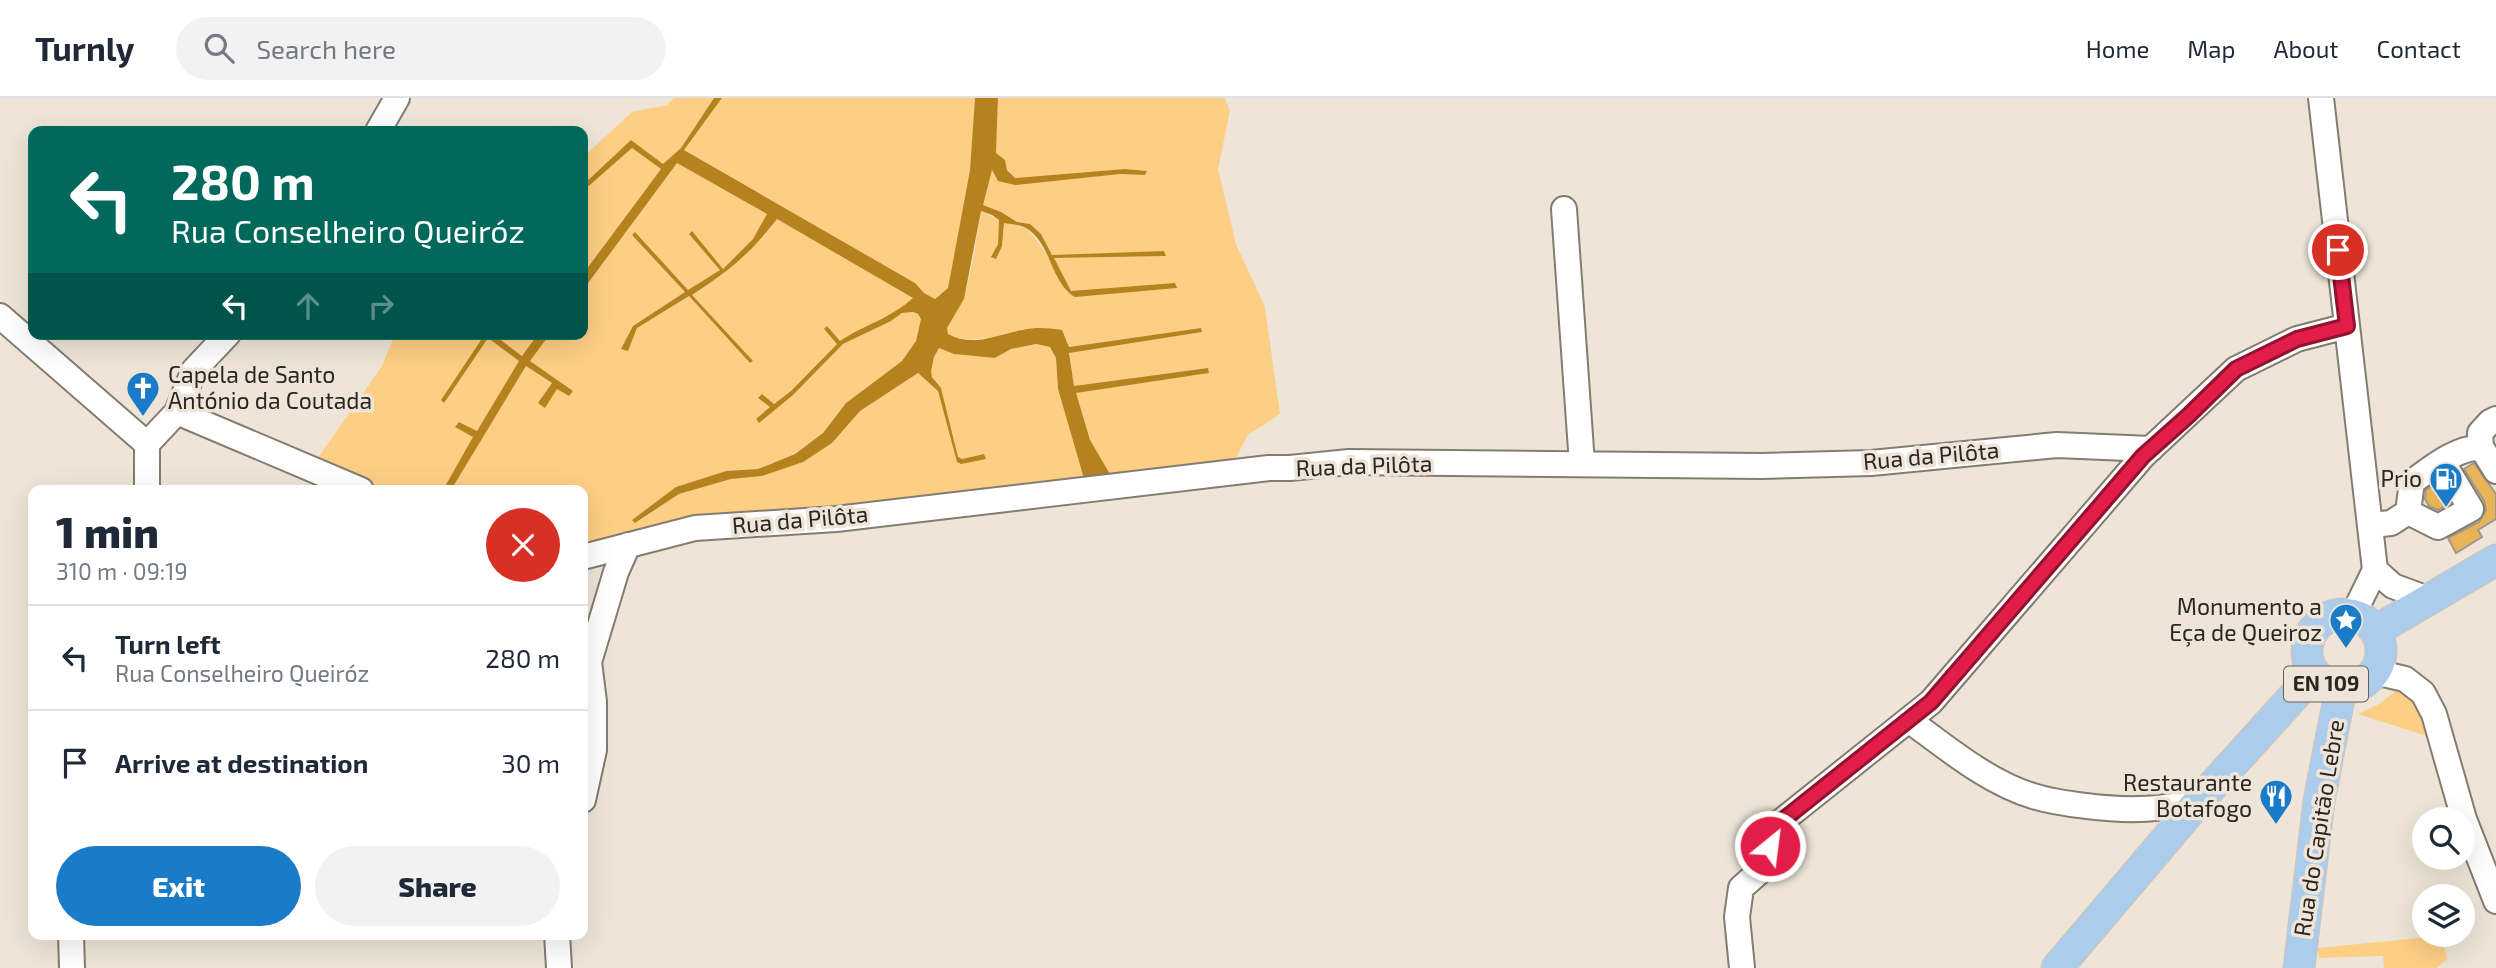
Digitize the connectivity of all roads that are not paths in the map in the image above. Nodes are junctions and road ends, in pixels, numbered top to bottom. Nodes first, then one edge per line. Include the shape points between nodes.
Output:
1 (397, 98) edge
2 (2321, 98) edge
3 (381, 126) edge
4 (1564, 209) dead end
5 (0, 316) edge
6 (2347, 326) junction
7 (222, 340) edge
8 (177, 412) junction
9 (2496, 419) edge
10 (147, 444) junction
11 (2481, 447) junction
12 (2151, 449) junction
13 (2442, 461) junction
14 (1582, 464) junction
15 (2496, 471) edge
16 (147, 485) edge
17 (349, 485) edge
18 (2408, 512) junction
19 (2371, 525) junction
20 (628, 545) junction
21 (588, 555) edge
22 (2496, 560) edge
23 (2375, 570) junction
24 (2428, 599) junction
25 (2364, 623) junction
26 (2375, 672) junction
27 (2314, 674) junction
28 (2341, 688) junction
29 (1910, 721) junction
30 (588, 777) edge
31 (2197, 803) junction
32 (2496, 901) edge
33 (71, 940) edge
34 (557, 940) edge
35 (72, 968) edge
36 (559, 968) edge
37 (1742, 968) edge
38 (2057, 968) edge
39 (2299, 968) edge

1 - 3 street
2 - 6 street
4 - 14 street
5 - 10 street
6 - 12 street via 2297,339 2236,369
6 - 19 street
7 - 8 street via 194,370
8 - 10 street
8 - 17 street
9 - 11 street via 2480,433
10 - 16 street
11 - 13 street via 2467,448
11 - 15 street
12 - 14 street, Rua da Pilôta via 2057,445 1803,465
12 - 29 street
13 - 18 street via 2412,482
13 - 18 street via 2471,509 2438,527
14 - 20 street, Rua da Pilôta via 1349,462 1269,468 836,519 695,528
18 - 19 street via 2391,523
19 - 23 street
20 - 21 street, Rua da Pilôta
20 - 30 street via 589,662 594,750
22 - 24 main road, EN 109
23 - 24 street via 2393,586
23 - 25 street
24 - 25 main road, EN 109
25 - 26 main road, EN 109 via 2381,651
25 - 27 main road, EN 109 via 2330,616 2313,631 2306,653
26 - 28 main road, EN 109 via 2357,686
26 - 32 street via 2405,679 2423,693
27 - 28 main road, EN 109
27 - 31 main road, EN 109
28 - 39 main road, Rua do Capitão Lebre via 2319,802
29 - 31 street via 1957,755 2033,796 2138,809
29 - 37 street via 1773,828 1767,865 1741,888 1737,918
31 - 38 main road, EN 109
33 - 35 street
34 - 36 street

